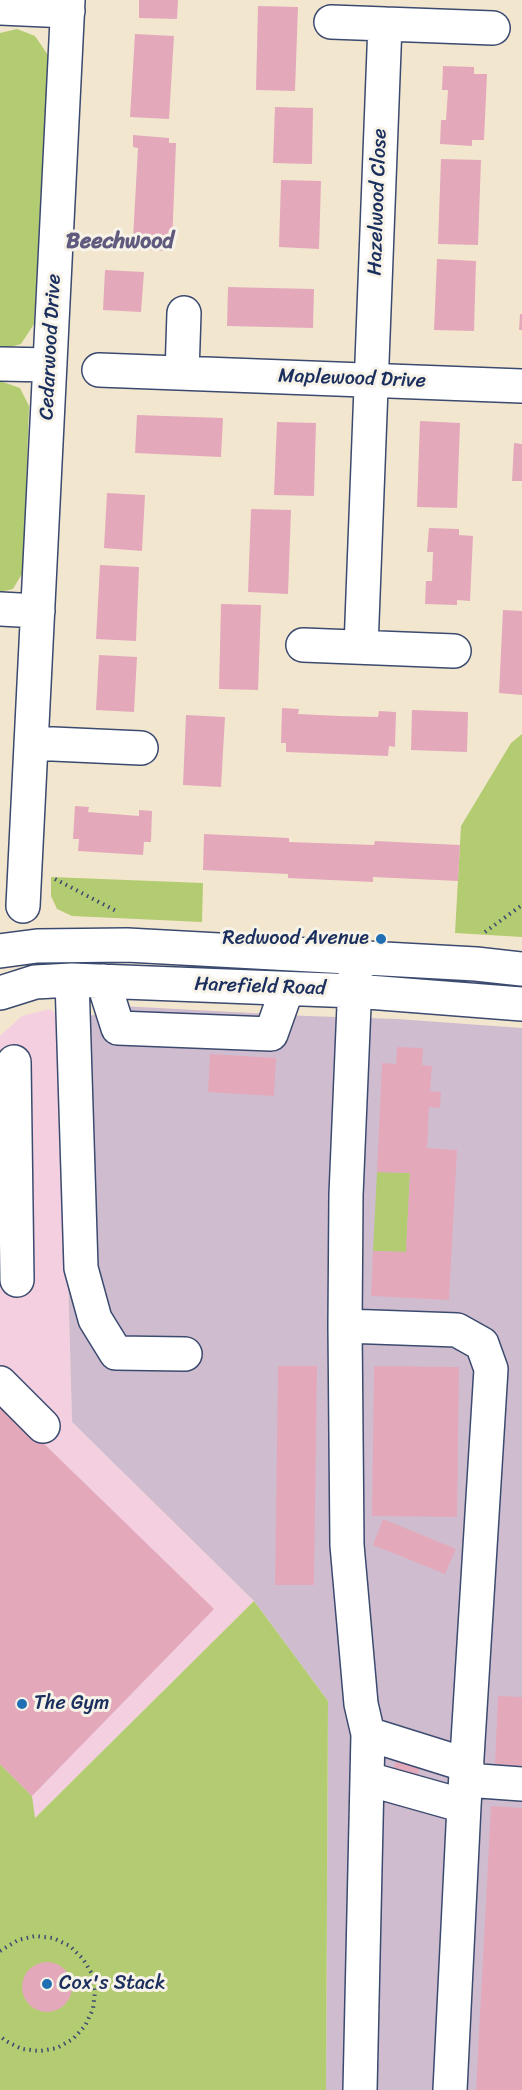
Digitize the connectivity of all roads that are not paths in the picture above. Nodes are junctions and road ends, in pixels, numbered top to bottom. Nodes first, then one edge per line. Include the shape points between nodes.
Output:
1 (68, 6) edge
2 (0, 8) edge
3 (331, 22) dead end
4 (385, 24) junction
5 (493, 28) dead end
6 (184, 313) dead end
7 (0, 364) edge
8 (50, 365) junction
9 (99, 370) dead end
10 (182, 373) junction
11 (371, 380) junction
12 (522, 386) edge
13 (0, 609) edge
14 (38, 611) junction
15 (303, 645) dead end
16 (361, 647) junction
17 (454, 651) dead end
18 (31, 743) junction
19 (141, 748) dead end
20 (23, 906) dead end
21 (0, 951) edge
22 (356, 958) junction
23 (522, 969) edge
24 (87, 981) junction
25 (287, 989) junction
26 (355, 991) junction
27 (0, 993) edge
28 (522, 1004) edge
29 (14, 1062) dead end
30 (8, 1149) edge
31 (17, 1280) dead end
32 (345, 1326) junction
33 (185, 1354) dead end
34 (0, 1383) edge
35 (43, 1425) dead end
36 (368, 1734) junction
37 (368, 1779) junction
38 (466, 1784) junction
39 (522, 1784) edge
40 (360, 2090) edge
41 (450, 2090) edge

1 - 2 street, Cedarwood Drive
1 - 8 street, Cedarwood Drive
3 - 4 street
4 - 5 street
4 - 11 street, Hazelwood Close
6 - 10 street
7 - 8 street
8 - 14 street, Cedarwood Drive
9 - 10 street, Maplewood Drive
10 - 11 street, Maplewood Drive
11 - 12 street, Maplewood Drive
11 - 16 street
13 - 14 street
14 - 18 street, Cedarwood Drive
15 - 16 street
16 - 17 street
18 - 19 street
18 - 20 street, Cedarwood Drive
21 - 22 street, Harefield Road via 37,946 128,945
22 - 23 street, Harefield Road
22 - 26 street
24 - 25 street, Harefield Road
24 - 25 street via 118,1028 259,1034 271,1034
24 - 27 street, Harefield Road via 35,982
24 - 33 street via 81,1268 95,1319 116,1353
25 - 26 street, Harefield Road
26 - 28 street, Harefield Road
26 - 32 street
29 - 30 street
30 - 31 street
32 - 36 street via 347,1545 361,1704
32 - 38 street via 457,1330 482,1344 491,1369
34 - 35 street
36 - 37 street
36 - 38 street
37 - 38 street
37 - 40 street
38 - 39 street
38 - 41 street

